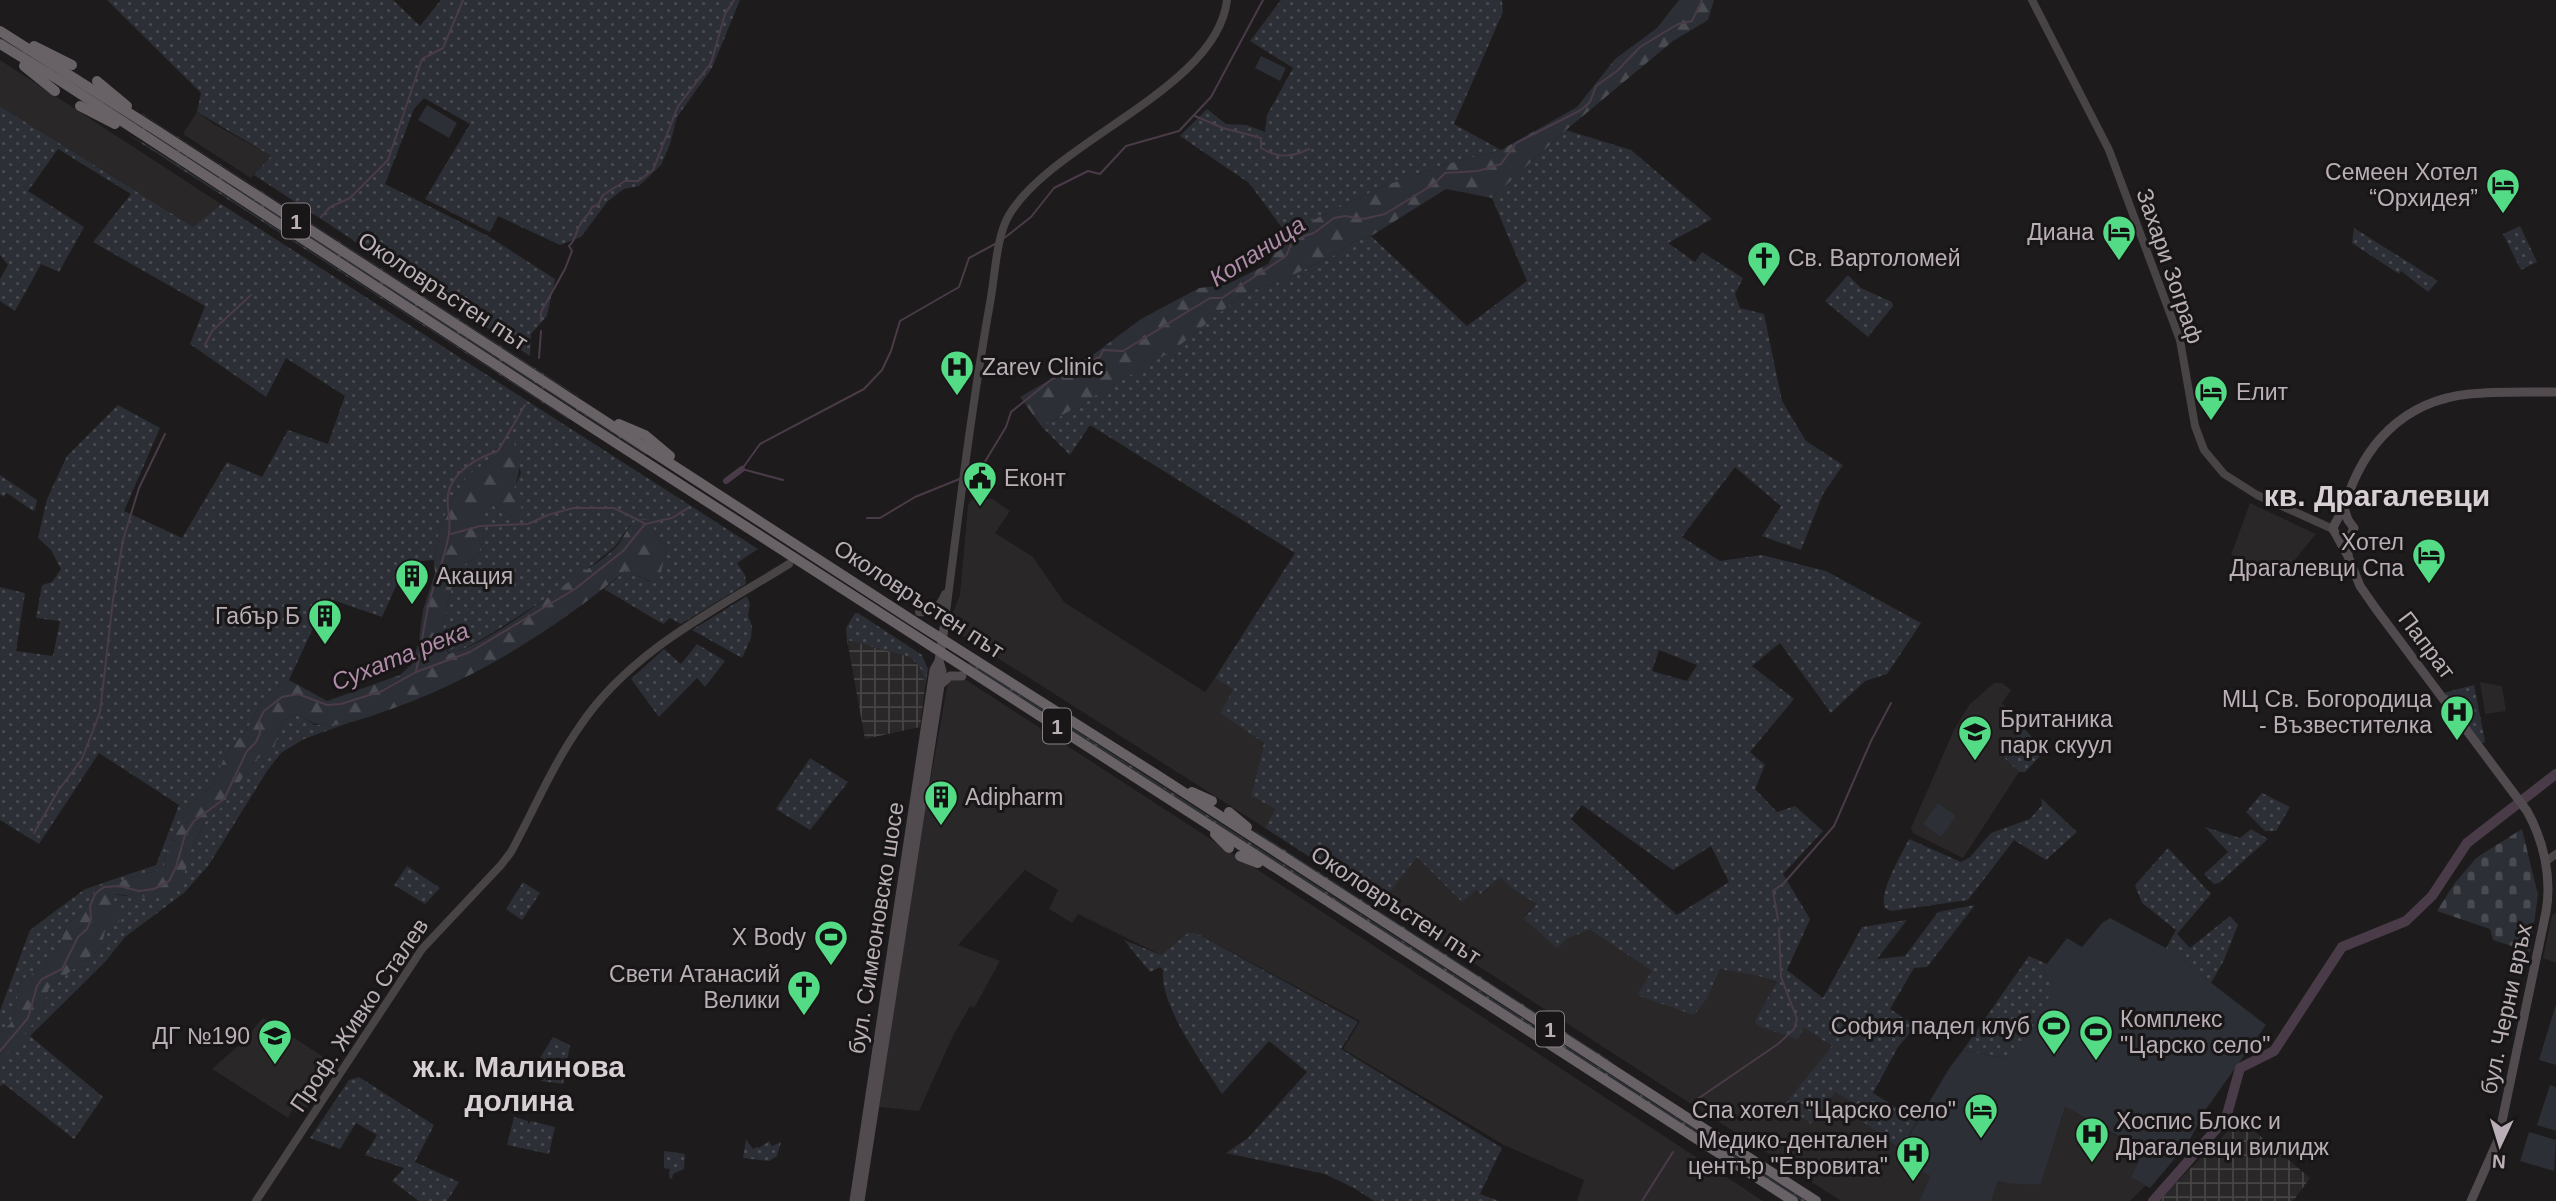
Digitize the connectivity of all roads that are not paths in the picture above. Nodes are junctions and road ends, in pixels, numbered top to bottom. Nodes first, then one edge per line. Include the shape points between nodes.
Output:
1 (1227, 0) edge
2 (2032, 0) edge
3 (0, 30) edge
4 (0, 45) edge
5 (72, 65) dead end
6 (97, 81) dead end
7 (55, 91) dead end
8 (80, 106) dead end
9 (159, 132) junction
10 (159, 145) junction
11 (2556, 392) edge
12 (585, 422) junction
13 (626, 458) dead end
14 (651, 475) dead end
15 (695, 486) junction
16 (2339, 523) junction
17 (2349, 538) junction
18 (2338, 539) junction
19 (2348, 556) junction
20 (789, 564) dead end
21 (951, 574) junction
22 (916, 622) junction
23 (944, 628) joint
24 (939, 661) junction
25 (964, 672) junction
26 (940, 685) junction
27 (1157, 775) junction
28 (1212, 801) dead end
29 (1229, 812) dead end
30 (1198, 818) junction
31 (1229, 848) dead end
32 (2556, 854) edge
33 (1240, 856) dead end
34 (1284, 858) junction
35 (2545, 862) junction
36 (1289, 877) junction
37 (256, 1201) edge
38 (854, 1201) edge
39 (860, 1201) edge
40 (1793, 1201) edge
41 (1816, 1201) edge
42 (2471, 1201) edge

1 - 21 street, бул. Симеоновско шосе via 1216,32 1196,61 1046,175 1008,217
2 - 16 street, Захари Зограф via 2109,150 2180,340 2195,426 2204,450 2224,474 2258,495
3 - 5 highway
3 - 9 highway, Околовръстен път / 1
4 - 7 highway
4 - 10 highway, Околовръстен път / 1
6 - 9 highway
8 - 10 highway
9 - 15 highway, Околовръстен път / 1 via 591,412
10 - 12 highway, Околовръстен път / 1
11 - 16 main road via 2467,394 2438,401 2391,425 2374,444 2351,486
12 - 13 highway
12 - 15 highway, Околовръстен път / 1
14 - 15 highway
15 - 22 highway, Околовръстен път / 1
16 - 17 main road, Папрат via 2354,528
16 - 18 main road, Папрат
17 - 18 main road
17 - 19 main road, Папрат
18 - 19 main road, Папрат
19 - 35 main road, Папрат via 2376,609 2527,811
20 - 37 street, Проф. Живко Сталев via 657,648 595,706 556,763 511,852 422,949
21 - 22 street via 939,606
21 - 23 street, бул. Симеоновско шосе
22 - 25 highway, Околовръстен път / 1
22 - 27 highway, Околовръстен път / 1
23 - 24 main road, бул. Симеоновско шосе
24 - 26 main road, бул. Симеоновско шосе
24 - 38 main road, бул. Симеоновско шосе via 934,670
25 - 26 main road
25 - 30 highway, Околовръстен път / 1
26 - 39 main road, бул. Симеоновско шосе
27 - 28 highway
27 - 34 highway, Околовръстен път / 1
29 - 34 highway
30 - 31 highway
30 - 36 highway, Околовръстен път / 1
32 - 35 street
33 - 36 highway
34 - 41 highway, Околовръстен път / 1
35 - 42 main road, бул. Черни връх via 2549,896 2508,1096 2495,1147
36 - 40 highway, Околовръстен път / 1

